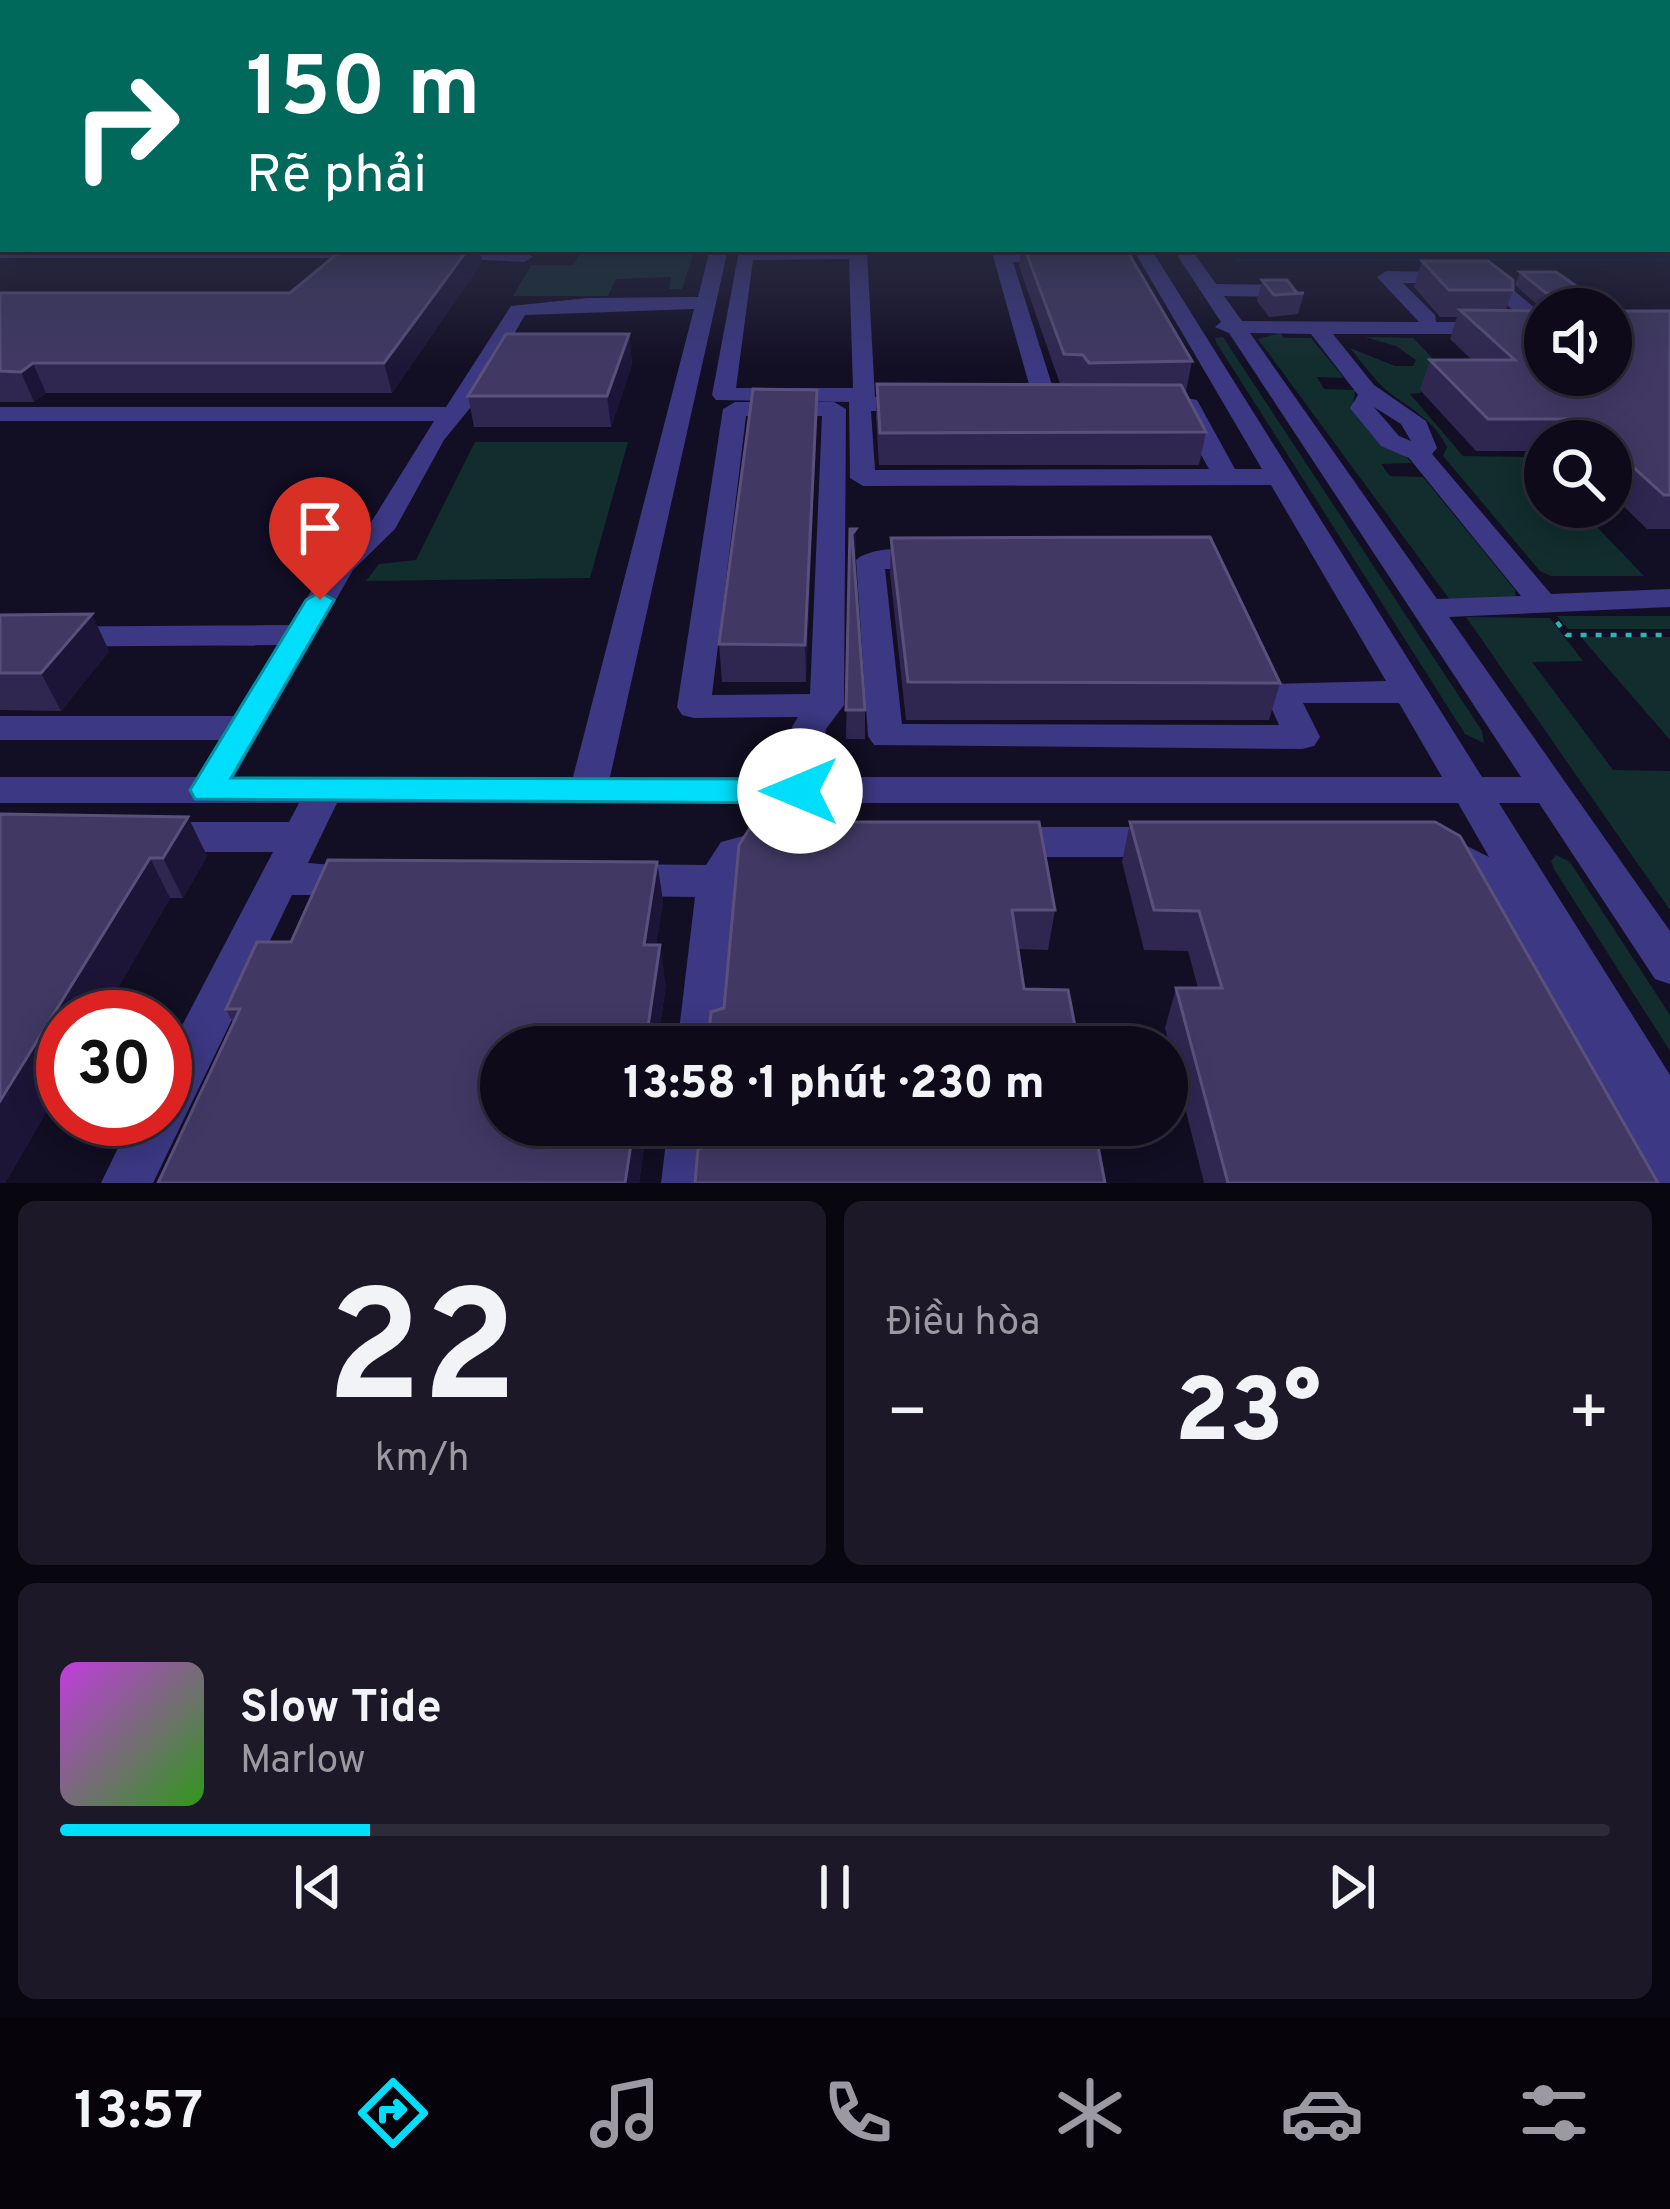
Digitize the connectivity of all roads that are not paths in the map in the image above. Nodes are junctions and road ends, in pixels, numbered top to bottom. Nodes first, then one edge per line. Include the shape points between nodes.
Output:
1 (350, 260) edge
2 (716, 260) edge
3 (744, 260) edge
4 (858, 260) edge
5 (1003, 260) edge
6 (1138, 260) edge
7 (1139, 260) edge
8 (1190, 260) edge
9 (328, 282) edge
10 (1210, 290) junction
11 (1281, 291) edge
12 (705, 306) junction
13 (1524, 310) edge
14 (1427, 319) dead end
15 (1524, 324) edge
16 (1189, 326) junction
17 (1235, 327) junction
18 (1317, 328) junction
19 (930, 404) edge
20 (1024, 404) edge
21 (0, 414) edge
22 (453, 414) junction
23 (1226, 477) junction
24 (1280, 477) junction
25 (962, 560) edge
26 (1670, 598) edge
27 (1426, 609) junction
28 (1550, 612) junction
29 (299, 635) junction
30 (0, 637) edge
31 (1263, 654) edge
32 (1281, 692) junction
33 (1410, 692) junction
34 (827, 705) junction
35 (0, 728) edge
36 (244, 728) junction
37 (1067, 737) junction
38 (0, 790) edge
39 (207, 790) junction
40 (324, 790) junction
41 (588, 790) junction
42 (1469, 790) junction
43 (1550, 790) junction
44 (800, 791) junction
45 (1077, 791) junction
46 (116, 836) edge
47 (300, 837) junction
48 (812, 842) edge
49 (971, 842) edge
50 (1199, 842) edge
51 (1409, 842) edge
52 (279, 879) junction
53 (394, 879) edge
54 (579, 880) edge
55 (717, 881) junction
56 (1670, 966) edge
57 (702, 1026) edge
58 (192, 1052) edge
59 (1670, 1119) edge
60 (144, 1146) edge
61 (690, 1146) edge
62 (126, 1183) edge
63 (686, 1183) edge
64 (1663, 1183) edge

1 - 9 street
2 - 12 street
3 - 4 street via 724,395 865,395
5 - 20 street via 1044,395 1093,400
6 - 23 street via 1205,396 1162,400 1189,405
7 - 16 street
8 - 10 street
10 - 11 street
10 - 17 street
12 - 22 street via 518,310 502,352
12 - 41 street
13 - 14 street via 1486,277 1386,277
15 - 18 street
16 - 17 street
16 - 24 street
17 - 18 street
17 - 27 street
18 - 28 street via 1370,395 1362,407 1390,441 1418,453
19 - 23 street via 860,404 863,478
21 - 22 street
22 - 29 street via 376,536 341,565
23 - 24 street
24 - 33 street
25 - 37 street via 870,560 886,736
26 - 28 street via 1598,599
27 - 28 street
27 - 43 street
29 - 30 street
29 - 36 street
31 - 32 street
32 - 33 street
32 - 37 street via 1302,737
33 - 42 street
34 - 34 street via 834,409 735,409 694,706
34 - 44 street via 809,727
35 - 36 street
36 - 39 street
37 - 45 street
38 - 39 street
39 - 40 street
40 - 41 street
40 - 47 street
41 - 44 street
42 - 43 street
42 - 45 street
42 - 59 street
43 - 56 street
44 - 45 street
46 - 47 street
47 - 52 street
48 - 55 street via 747,847
49 - 50 street
51 - 64 street via 1432,842 1486,874
52 - 53 street
52 - 58 street
54 - 55 street
55 - 57 street
60 - 62 street
61 - 63 street

